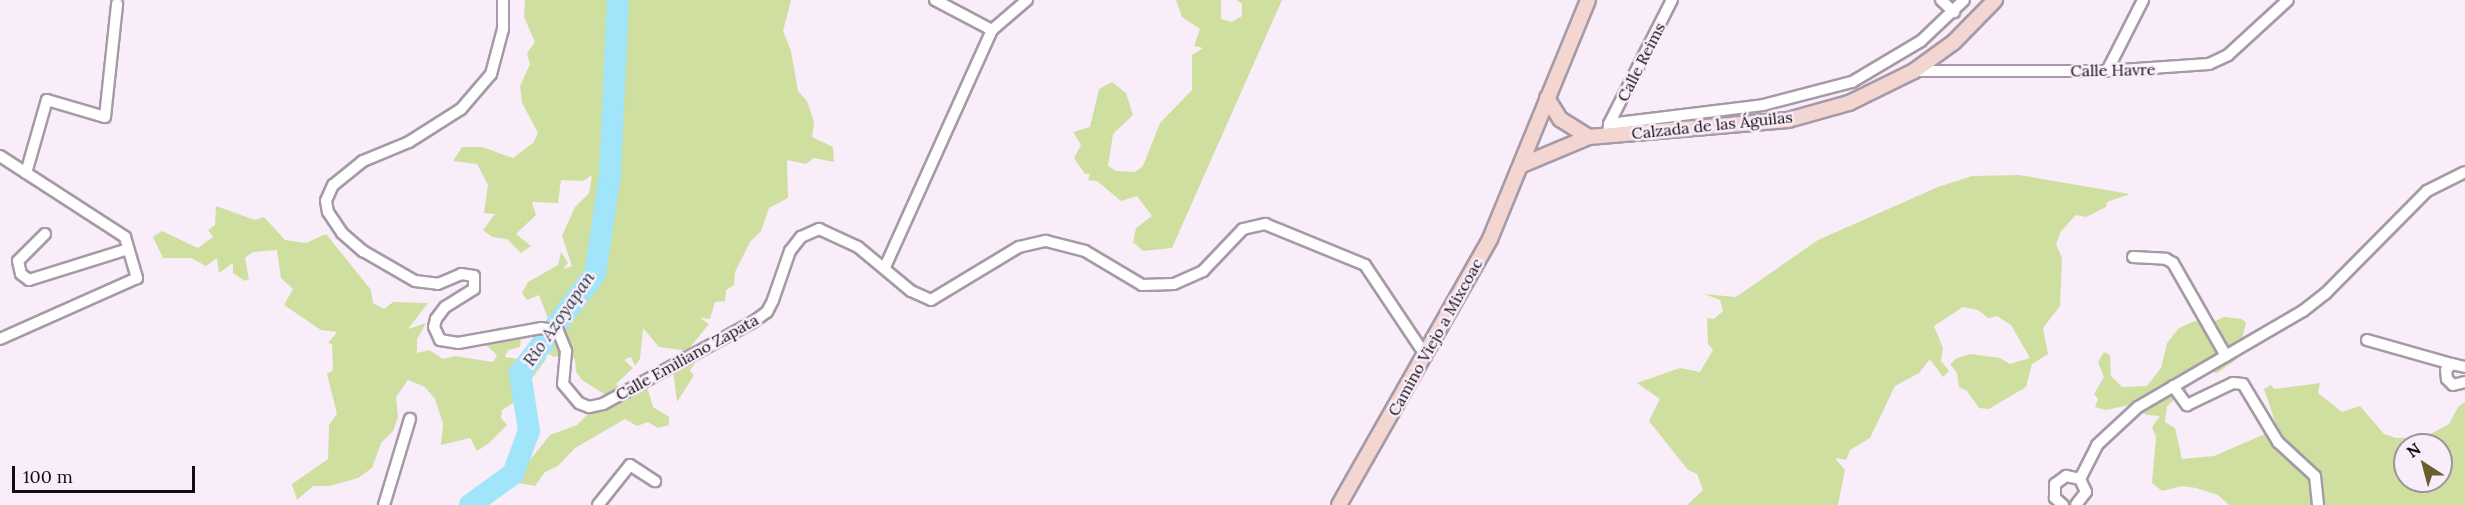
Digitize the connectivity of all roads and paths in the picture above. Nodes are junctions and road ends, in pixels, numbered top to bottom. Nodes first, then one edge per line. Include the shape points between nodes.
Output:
1 (502, 0) edge
2 (935, 0) edge
3 (1027, 0) edge
4 (1588, 0) edge
5 (1672, 0) edge
6 (1941, 0) edge
7 (1964, 0) edge
8 (1995, 0) edge
9 (2143, 0) edge
10 (2288, 0) edge
11 (117, 4) dead end
12 (1954, 12) junction
13 (992, 30) junction
14 (1914, 71) junction
15 (2107, 71) junction
16 (1547, 98) junction
17 (1609, 130) junction
18 (1589, 137) junction
19 (0, 156) edge
20 (1522, 165) junction
21 (26, 172) junction
22 (2465, 172) edge
23 (45, 234) dead end
24 (128, 249) junction
25 (2133, 257) dead end
26 (885, 267) junction
27 (0, 339) edge
28 (2367, 340) dead end
29 (1426, 356) junction
30 (2226, 356) junction
31 (2461, 363) edge
32 (2465, 381) edge
33 (2173, 386) junction
34 (410, 419) dead end
35 (2080, 479) junction
36 (655, 481) dead end
37 (602, 504) edge
38 (384, 505) edge
39 (1339, 505) edge
40 (2063, 505) edge
41 (2076, 505) edge
42 (2318, 505) edge

1 - 26 street, Calle Emiliano Zapata via 503,29 491,74 461,109 410,142 363,160 333,185 327,201 334,221 363,251 416,281 438,284 461,274 474,276 474,289 445,307 436,319 434,327 440,340 458,343 541,328 558,331 566,351 563,384 579,403 603,404 767,312 790,251 801,237 819,229 835,234
2 - 13 street
3 - 13 street
4 - 16 main road, Camino Viejo a Mixcoac
5 - 17 street, Calle Reims
6 - 12 street
7 - 12 street, Calzada de las Águilas
8 - 14 main road, Calzada de las Águilas via 1962,34
9 - 15 street
10 - 15 street, Calle Havre via 2228,55 2209,64
11 - 21 street via 105,117 47,100
12 - 17 street, Calzada de las Águilas via 1921,41 1852,82 1763,105
13 - 26 street
14 - 15 street, Calle Havre
14 - 17 main road, Calzada de las Águilas via 1850,103 1788,120
16 - 18 main road via 1564,123
16 - 20 main road, Camino Viejo a Mixcoac
17 - 18 main road, Calzada de las Águilas
18 - 20 main road, Calzada de las Águilas
19 - 21 street
20 - 29 main road, Camino Viejo a Mixcoac via 1490,239
21 - 24 street via 125,237
22 - 30 street via 2427,191 2310,305
23 - 24 street via 18,261 21,274 29,280
24 - 27 street via 137,278
25 - 30 street via 2173,263
26 - 29 street, Calle Emiliano Zapata via 911,291 931,300 1004,255 1046,241 1072,245 1133,281 1158,286 1203,271 1243,229 1265,224 1365,265
28 - 31 street
29 - 39 main road, Camino Viejo a Mixcoac
30 - 33 street
31 - 32 street via 2446,370 2447,379 2453,385
33 - 35 street via 2113,428 2097,446
33 - 42 street via 2187,405 2233,383 2243,384 2278,442 2315,476
34 - 38 street
35 - 40 street via 2066,476 2055,484 2055,498
35 - 41 street via 2086,492
36 - 37 street via 630,465

